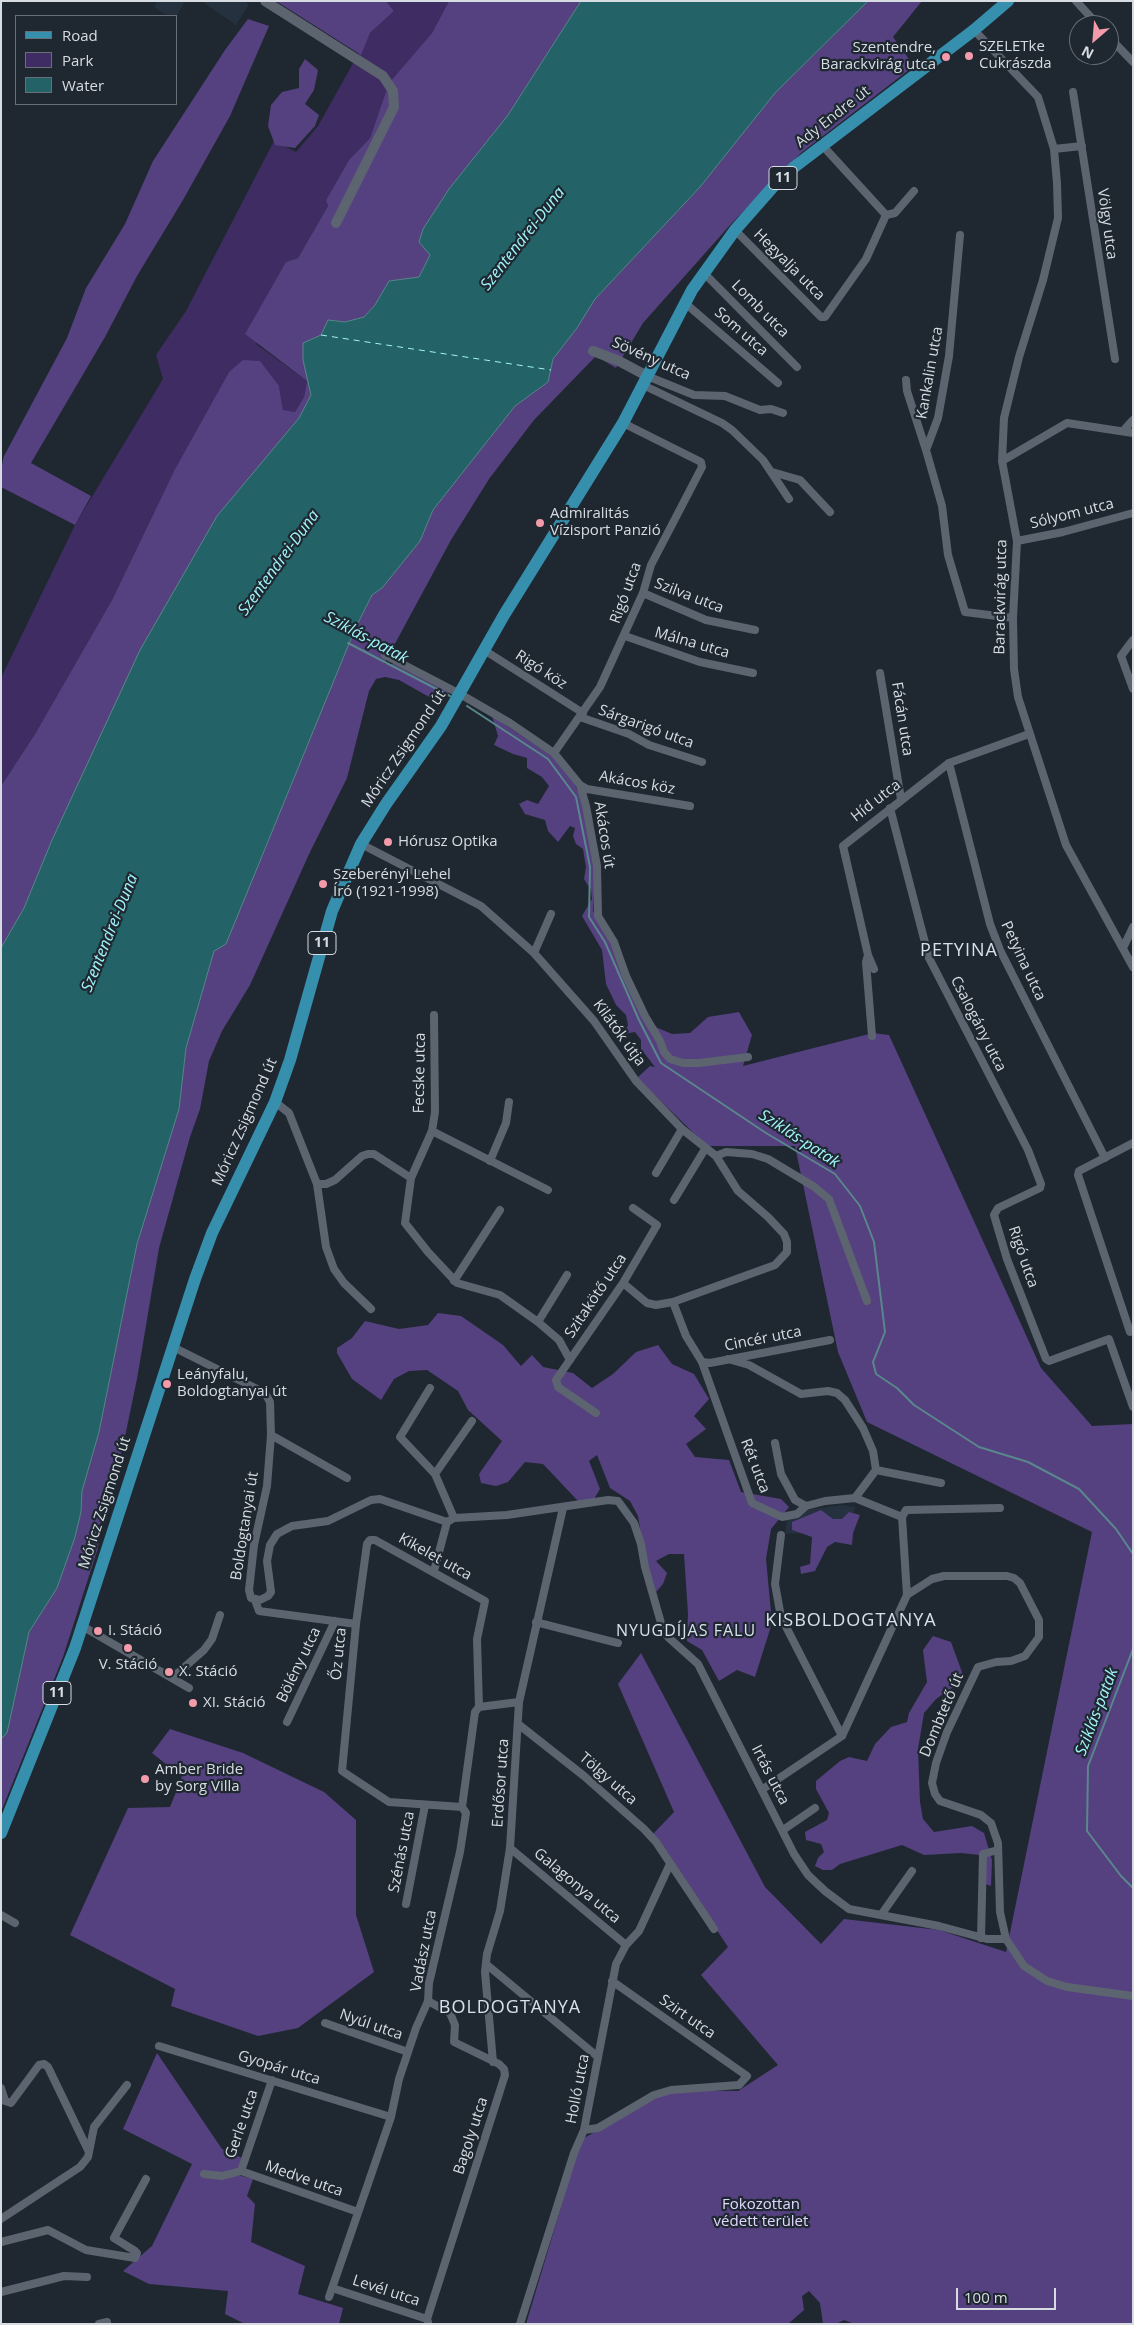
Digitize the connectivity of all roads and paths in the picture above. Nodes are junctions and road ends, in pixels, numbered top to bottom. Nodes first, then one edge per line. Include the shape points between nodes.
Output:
1 (265, 1) edge
2 (1008, 1) edge
3 (1076, 1) edge
4 (1089, 15) edge
5 (974, 30) junction
6 (1119, 47) edge
7 (1133, 62) edge
8 (1073, 92) dead end
9 (822, 145) junction
10 (1082, 146) junction
11 (1054, 150) junction
12 (914, 191) dead end
13 (886, 215) junction
14 (336, 223) dead end
15 (735, 230) junction
16 (960, 235) dead end
17 (703, 272) junction
18 (685, 303) junction
19 (593, 351) dead end
20 (1115, 359) dead end
21 (797, 366) dead end
22 (906, 380) dead end
23 (645, 381) junction
24 (778, 383) dead end
25 (783, 413) dead end
26 (1133, 420) edge
27 (623, 423) junction
28 (1124, 430) junction
29 (1133, 432) edge
30 (926, 450) junction
31 (1002, 461) junction
32 (772, 472) junction
33 (789, 499) dead end
34 (830, 512) dead end
35 (1133, 513) edge
36 (1017, 541) junction
37 (643, 593) junction
38 (1013, 618) junction
39 (755, 630) dead end
40 (625, 636) junction
41 (1133, 640) edge
42 (484, 650) junction
43 (385, 655) dead end
44 (753, 673) dead end
45 (880, 673) dead end
46 (1133, 689) edge
47 (460, 694) junction
48 (581, 715) junction
49 (1029, 734) junction
50 (554, 753) junction
51 (702, 762) dead end
52 (949, 763) junction
53 (580, 785) junction
54 (901, 799) junction
55 (690, 806) dead end
56 (890, 808) junction
57 (362, 844) junction
58 (551, 914) dead end
59 (1133, 927) edge
60 (1123, 948) junction
61 (534, 953) junction
62 (868, 955) junction
63 (1132, 965) edge
64 (874, 969) dead end
65 (434, 1015) dead end
66 (872, 1036) dead end
67 (748, 1058) dead end
68 (275, 1102) junction
69 (509, 1102) dead end
70 (682, 1129) junction
71 (432, 1131) junction
72 (1133, 1143) edge
73 (705, 1149) junction
74 (716, 1156) junction
75 (1105, 1158) junction
76 (490, 1161) junction
77 (656, 1174) dead end
78 (411, 1178) junction
79 (318, 1184) junction
80 (1040, 1188) joint
81 (548, 1190) dead end
82 (674, 1200) dead end
83 (633, 1208) dead end
84 (500, 1210) dead end
85 (567, 1275) dead end
86 (454, 1281) junction
87 (623, 1283) junction
88 (867, 1301) dead end
89 (673, 1302) junction
90 (372, 1310) dead end
91 (538, 1322) junction
92 (1130, 1332) dead end
93 (830, 1340) dead end
94 (173, 1347) junction
95 (728, 1359) junction
96 (570, 1360) junction
97 (702, 1362) junction
98 (430, 1388) dead end
99 (1133, 1407) edge
100 (596, 1413) dead end
101 (472, 1421) dead end
102 (271, 1435) junction
103 (775, 1443) dead end
104 (876, 1470) junction
105 (435, 1474) junction
106 (347, 1478) dead end
107 (941, 1483) dead end
108 (856, 1498) junction
109 (618, 1501) joint
110 (806, 1506) junction
111 (563, 1508) junction
112 (1000, 1508) dead end
113 (902, 1517) junction
114 (451, 1520) junction
115 (781, 1535) dead end
116 (370, 1540) joint
117 (434, 1571) junction
118 (907, 1595) junction
119 (255, 1600) junction
120 (485, 1601) joint
121 (220, 1614) dead end
122 (336, 1621) junction
123 (536, 1622) junction
124 (356, 1624) junction
125 (82, 1626) junction
126 (618, 1643) dead end
127 (172, 1678) junction
128 (189, 1688) dead end
129 (519, 1702) junction
130 (479, 1707) junction
131 (287, 1722) dead end
132 (518, 1724) junction
133 (842, 1736) junction
134 (763, 1789) junction
135 (425, 1805) junction
136 (462, 1807) junction
137 (815, 1808) dead end
138 (783, 1830) junction
139 (1, 1833) edge
140 (510, 1848) junction
141 (998, 1850) junction
142 (670, 1864) junction
143 (912, 1871) dead end
144 (406, 1904) dead end
145 (1, 1915) edge
146 (881, 1915) junction
147 (15, 1923) dead end
148 (714, 1929) dead end
149 (981, 1938) junction
150 (1006, 1939) junction
151 (626, 1945) junction
152 (486, 1964) junction
153 (612, 1982) junction
154 (1133, 1996) edge
155 (428, 2001) junction
156 (325, 2023) dead end
157 (159, 2046) dead end
158 (408, 2052) junction
159 (598, 2058) junction
160 (493, 2062) junction
161 (272, 2080) junction
162 (127, 2085) dead end
163 (1, 2088) edge
164 (391, 2117) junction
165 (584, 2130) junction
166 (88, 2150) junction
167 (241, 2171) junction
168 (204, 2174) dead end
169 (146, 2179) dead end
170 (358, 2212) junction
171 (1, 2218) edge
172 (1, 2242) edge
173 (87, 2277) dead end
174 (332, 2288) junction
175 (1, 2292) edge
176 (329, 2297) dead end
177 (428, 2322) edge
178 (520, 2324) edge

1 - 14 street via 383,76 393,91 394,107
2 - 5 main road, Ady Endre út / 11
3 - 4 street
5 - 9 main road, Ady Endre út / 11
5 - 11 street, Barackvirág utca via 1038,97
6 - 7 street
8 - 10 street, Völgy utca
9 - 13 street
9 - 15 main road, Ady Endre út / 11 via 772,188
10 - 11 street
10 - 20 street, Völgy utca
11 - 31 street, Barackvirág utca via 1058,218 1007,400
12 - 13 street via 895,213
13 - 15 street, Hegyalja utca via 866,260 825,317
15 - 17 main road, Ady Endre út / 11
16 - 30 street, Kankalin utca via 949,356 938,418
17 - 18 main road, Ady Endre út / 11
17 - 21 street, Lomb utca
18 - 23 main road, Ady Endre út / 11
18 - 24 street, Som utca
19 - 23 street, Sövény utca via 619,361
22 - 30 street
23 - 25 street, Sövény utca via 694,395 725,396 760,410
23 - 27 main road, Móricz Zsigmond út / 11
23 - 32 street via 722,423 752,448
26 - 28 street
27 - 37 street, Rigó utca via 703,464 651,565
27 - 42 main road, Móricz Zsigmond út / 11
28 - 29 street
28 - 31 street via 1067,423
30 - 38 street via 942,506 948,555 965,612
31 - 36 street, Barackvirág utca
32 - 33 street
32 - 34 street via 800,480
35 - 36 street, Sólyom utca
36 - 38 street, Barackvirág utca
37 - 39 street, Szilva utca via 706,620
37 - 40 street, Rigó utca
38 - 49 street, Barackvirág utca via 1018,698
40 - 44 street, Málna utca via 700,662
40 - 48 street, Rigó utca via 600,687
41 - 46 street via 1121,656
42 - 47 main road, Móricz Zsigmond út / 11
42 - 48 street, Rigó köz
43 - 47 street, Akácos út
45 - 54 street, Fácán utca
47 - 50 street, Akácos út
47 - 57 main road, Móricz Zsigmond út / 11
48 - 50 street, Rigó utca
48 - 51 street, Sárgarigó utca via 649,745
49 - 52 street, Híd utca
49 - 60 street, Barackvirág utca via 1066,844
50 - 53 street, Akácos út
52 - 54 street, Híd utca
52 - 75 street, Petyina utca via 990,924
53 - 55 street, Akácos köz via 587,789
53 - 67 street, Akácos út via 597,866 598,916 614,942 626,976 664,1052 670,1059 683,1063
54 - 56 street, Híd utca
56 - 62 street, Híd utca via 843,846
56 - 80 street, Csalogány utca via 929,958 1028,1150
57 - 61 street, Kilátók útja via 481,906
57 - 68 main road, Móricz Zsigmond út / 11 via 332,911
58 - 61 street
59 - 60 street
60 - 63 street, Barackvirág utca
61 - 70 street, Kilátók útja via 594,1021 636,1081
62 - 64 street, Híd utca
62 - 66 street, Híd utca
65 - 71 street, Fecske utca
68 - 79 street via 289,1113
68 - 94 main road, Móricz Zsigmond út / 11 via 212,1233
69 - 76 street via 506,1123
70 - 73 street, Kilátók útja
70 - 77 street
71 - 76 street, Fecske utca
71 - 78 street, Fecske utca
72 - 75 street
73 - 74 street, Kilátók útja
73 - 82 street
74 - 88 street via 726,1152 768,1159 829,1199
74 - 89 street via 738,1191 784,1234 787,1252 775,1265 757,1273
75 - 92 street via 1079,1171 1078,1175
76 - 81 street, Fecske utca
78 - 79 street via 374,1154 368,1154 335,1180
78 - 86 street, Fecske utca via 405,1223
79 - 90 street via 326,1247 334,1270
80 - 99 street, Rigó utca via 998,1208 994,1215 1007,1259 1046,1359 1049,1361 1109,1340
83 - 87 street, Szitakötő utca via 658,1226
84 - 86 street
85 - 91 street
86 - 91 street via 500,1295
87 - 89 street via 648,1303
87 - 96 street, Szitakötő utca
89 - 97 street, Rét utca via 686,1336
91 - 96 street via 559,1340
93 - 95 street, Cincér utca
94 - 102 street, Boldogtanyai út via 265,1393 272,1409
94 - 125 main road, Móricz Zsigmond út / 11
95 - 97 street, Cincér utca
95 - 104 street via 749,1365 801,1394 837,1393 846,1400 863,1428 873,1451
96 - 100 street, Szitakötő utca via 556,1380 558,1386
97 - 110 street, Rét utca via 752,1503 782,1517 796,1514
98 - 105 street via 400,1434
101 - 105 street
102 - 106 street
102 - 119 street, Boldogtanyai út via 267,1486 254,1545 249,1590
103 - 110 street via 781,1474 795,1500
104 - 107 street
104 - 108 street
105 - 114 street
108 - 110 street, Rét utca
108 - 113 street, Rét utca
109 - 111 street, Boldogtanyai út
109 - 134 street, Irtás utca via 634,1523 642,1544 645,1567 663,1630 698,1664
111 - 114 street, Boldogtanyai út
111 - 123 street, Erdősor utca
112 - 113 street via 906,1510
113 - 118 street
114 - 117 street
114 - 119 street, Boldogtanyai út via 380,1499 371,1500 328,1521 284,1528 273,1539 268,1553 271,1592 265,1599
115 - 133 street via 775,1584 781,1617
116 - 117 street, Kikelet utca
116 - 124 street, Őz utca
117 - 120 street, Kikelet utca
118 - 133 street
118 - 141 street, Dombtető út via 932,1579 944,1576 1007,1576 1020,1583 1040,1620 1039,1637 1025,1656 978,1667 947,1732 932,1783 940,1800 981,1815 991,1824
119 - 122 street via 259,1611
120 - 130 street, Vadász utca via 477,1639
121 - 127 street via 212,1639 204,1650
122 - 124 street
122 - 131 street, Bölény utca
123 - 126 street
123 - 129 street, Erdősor utca
124 - 135 street, Őz utca via 342,1771 389,1802
125 - 127 street
125 - 139 main road, Móricz Zsigmond út / 11
127 - 128 street
129 - 130 street
129 - 132 street, Erdősor utca
130 - 136 street, Vadász utca via 475,1712
132 - 140 street, Erdősor utca
132 - 142 street, Tölgy utca via 644,1829
133 - 134 street
134 - 138 street, Irtás utca
135 - 136 street
135 - 144 street, Szénás utca
136 - 155 street, Vadász utca via 466,1813 460,1852 429,1983
137 - 138 street
138 - 146 street, Irtás utca via 808,1875 825,1891 849,1909
140 - 151 street, Galagonya utca
140 - 152 street, Erdősor utca via 500,1911
141 - 149 street via 983,1854
141 - 150 street, Dombtető út via 1000,1912
142 - 148 street, Tölgy utca
142 - 151 street, Holló utca via 639,1930
143 - 146 street
145 - 147 street
146 - 149 street, Irtás utca
149 - 150 street, Irtás utca
150 - 154 street via 1024,1966 1047,1981
151 - 153 street, Holló utca via 616,1964
152 - 159 street
152 - 160 street, Erdősor utca
153 - 159 street, Holló utca
153 - 165 street, Szirt utca via 747,2076 739,2085 671,2090 654,2095 598,2128
155 - 158 street, Vadász utca
155 - 160 street via 450,2012 455,2025 454,2042
156 - 158 street, Nyúl utca
157 - 161 street, Gyopár utca
158 - 164 street, Vadász utca
159 - 165 street, Holló utca
160 - 177 street, Bagoly utca via 504,2069 505,2075
161 - 164 street, Gyopár utca
161 - 167 street, Gerle utca
162 - 166 street via 94,2127
163 - 166 street via 5,2101 11,2103 39,2065 44,2064
164 - 170 street, Vadász utca
165 - 178 street, Holló utca
166 - 171 street via 88,2157 80,2167
167 - 168 street, Gerle utca via 222,2176
167 - 170 street, Medve utca
169 - 172 street via 114,2238 137,2253 134,2258 86,2250 48,2230
170 - 174 street, Vadász utca
173 - 175 street via 64,2276
174 - 176 street, Vadász utca
174 - 177 street, Levél utca

